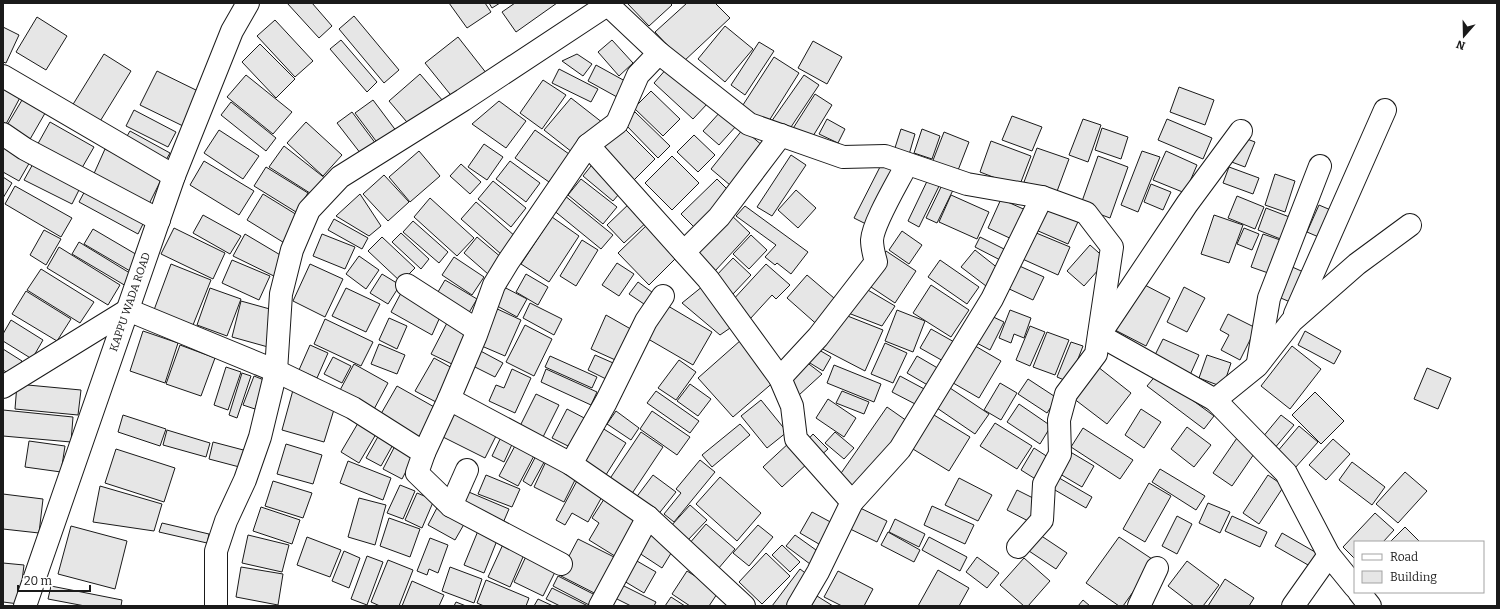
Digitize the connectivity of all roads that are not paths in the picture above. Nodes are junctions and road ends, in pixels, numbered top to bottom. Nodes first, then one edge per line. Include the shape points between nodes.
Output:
1 (248, 3) edge
2 (606, 4) edge
3 (659, 53) junction
4 (3, 76) edge
5 (1385, 110) dead end
6 (1241, 131) dead end
7 (3, 134) edge
8 (781, 135) junction
9 (588, 145) junction
10 (907, 164) junction
11 (1320, 166) dead end
12 (174, 176) junction
13 (1042, 197) junction
14 (159, 220) junction
15 (1410, 225) dead end
16 (684, 252) junction
17 (407, 285) dead end
18 (663, 296) dead end
19 (128, 310) junction
20 (1292, 321) junction
21 (477, 330) junction
22 (1099, 335) junction
23 (1257, 366) junction
24 (276, 371) junction
25 (780, 378) junction
26 (3, 387) edge
27 (448, 399) junction
28 (1215, 400) junction
29 (424, 453) junction
30 (571, 464) junction
31 (466, 470) dead end
32 (852, 502) junction
33 (451, 506) junction
34 (648, 517) junction
35 (1018, 547) dead end
36 (1329, 554) junction
37 (561, 564) dead end
38 (1157, 568) dead end
39 (1354, 586) edge
40 (1360, 593) edge
41 (25, 606) edge
42 (216, 606) edge
43 (600, 606) edge
44 (744, 606) edge
45 (798, 606) edge
46 (1139, 606) edge
47 (1293, 606) edge
48 (1370, 606) edge

1 - 12 street, KAPPU WADA ROAD via 232,31
2 - 3 street
2 - 24 street via 463,100 340,177 310,210 292,250 281,294
3 - 8 street via 749,124
3 - 9 street via 638,75 617,124
4 - 12 street
5 - 20 street
6 - 22 street via 1187,204
7 - 14 street via 25,149
8 - 10 street via 843,157 885,156
8 - 16 street via 719,217
9 - 16 street
9 - 21 street via 494,285
10 - 13 street via 967,184
10 - 25 street via 875,227 872,240 876,262 818,337
11 - 23 street via 1269,298
12 - 14 street, KAPPU WADA ROAD
13 - 22 street via 1086,213 1112,247
13 - 32 street via 992,299 900,449
14 - 19 street, KAPPU WADA ROAD
15 - 20 street via 1357,264
16 - 25 street via 708,279
17 - 21 street
18 - 30 street via 646,321 606,402
19 - 24 street
19 - 26 street
19 - 41 street, KAPPU WADA ROAD
20 - 23 street
21 - 27 street
22 - 28 street
22 - 35 street via 1096,354 1066,394 1059,420 1060,454 1044,484 1042,520
23 - 28 street
24 - 29 street via 353,408
24 - 42 street via 260,437 216,551
25 - 32 street via 792,406 796,440
27 - 29 street
27 - 30 street
28 - 36 street via 1286,473
29 - 33 street via 417,473
30 - 34 street
31 - 33 street
32 - 45 street via 818,572
33 - 37 street
34 - 43 street
34 - 44 street
36 - 39 street
36 - 47 street
38 - 46 street
40 - 48 street

